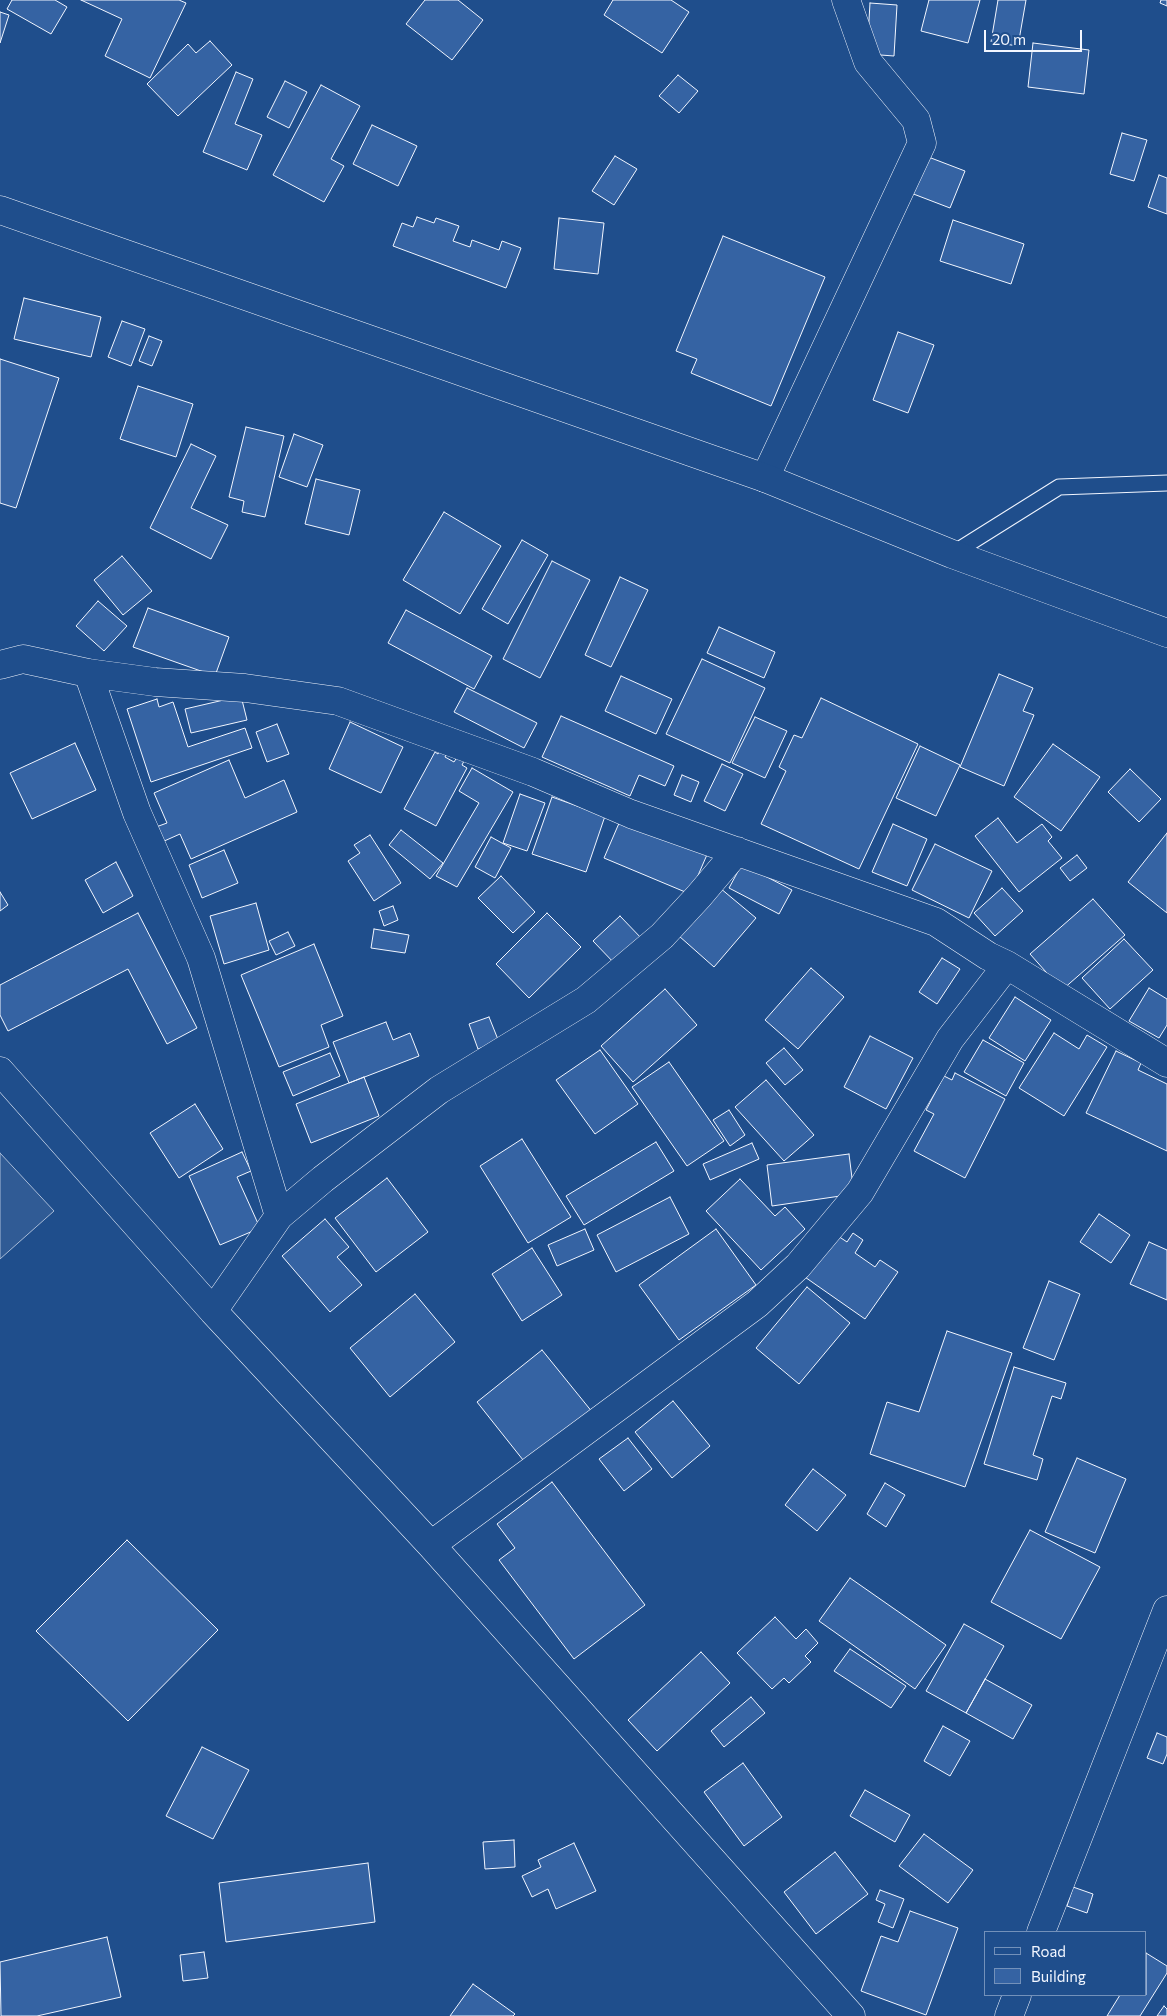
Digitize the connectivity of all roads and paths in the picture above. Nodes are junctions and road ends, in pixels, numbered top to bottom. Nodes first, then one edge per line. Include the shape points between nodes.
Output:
1 (846, 0) edge
2 (0, 210) edge
3 (765, 478) junction
4 (1167, 483) edge
5 (952, 554) junction
6 (1167, 633) edge
7 (0, 665) edge
8 (88, 673) junction
9 (736, 851) junction
10 (1007, 965) junction
11 (1167, 1063) edge
12 (0, 1071) edge
13 (280, 1216) junction
14 (213, 1311) junction
15 (431, 1545) junction
16 (1164, 1624) edge
17 (1041, 1931) edge
18 (1017, 1996) edge
19 (851, 2016) edge
20 (1009, 2016) edge

1 - 3 main road via 868,62 916,120 922,143
2 - 3 main road
3 - 5 main road
4 - 5 lane via 1059,487
5 - 6 main road
7 - 8 main road via 23,659
8 - 9 main road via 155,682 245,688 338,701
8 - 13 main road via 137,813 201,958
9 - 10 main road via 936,922
9 - 13 main road via 662,936 586,1000 439,1090
10 - 11 main road
10 - 15 main road via 950,1039 860,1192 798,1266 757,1304
12 - 14 main road
13 - 14 main road
14 - 15 main road
15 - 19 main road
16 - 17 main road
18 - 20 main road

